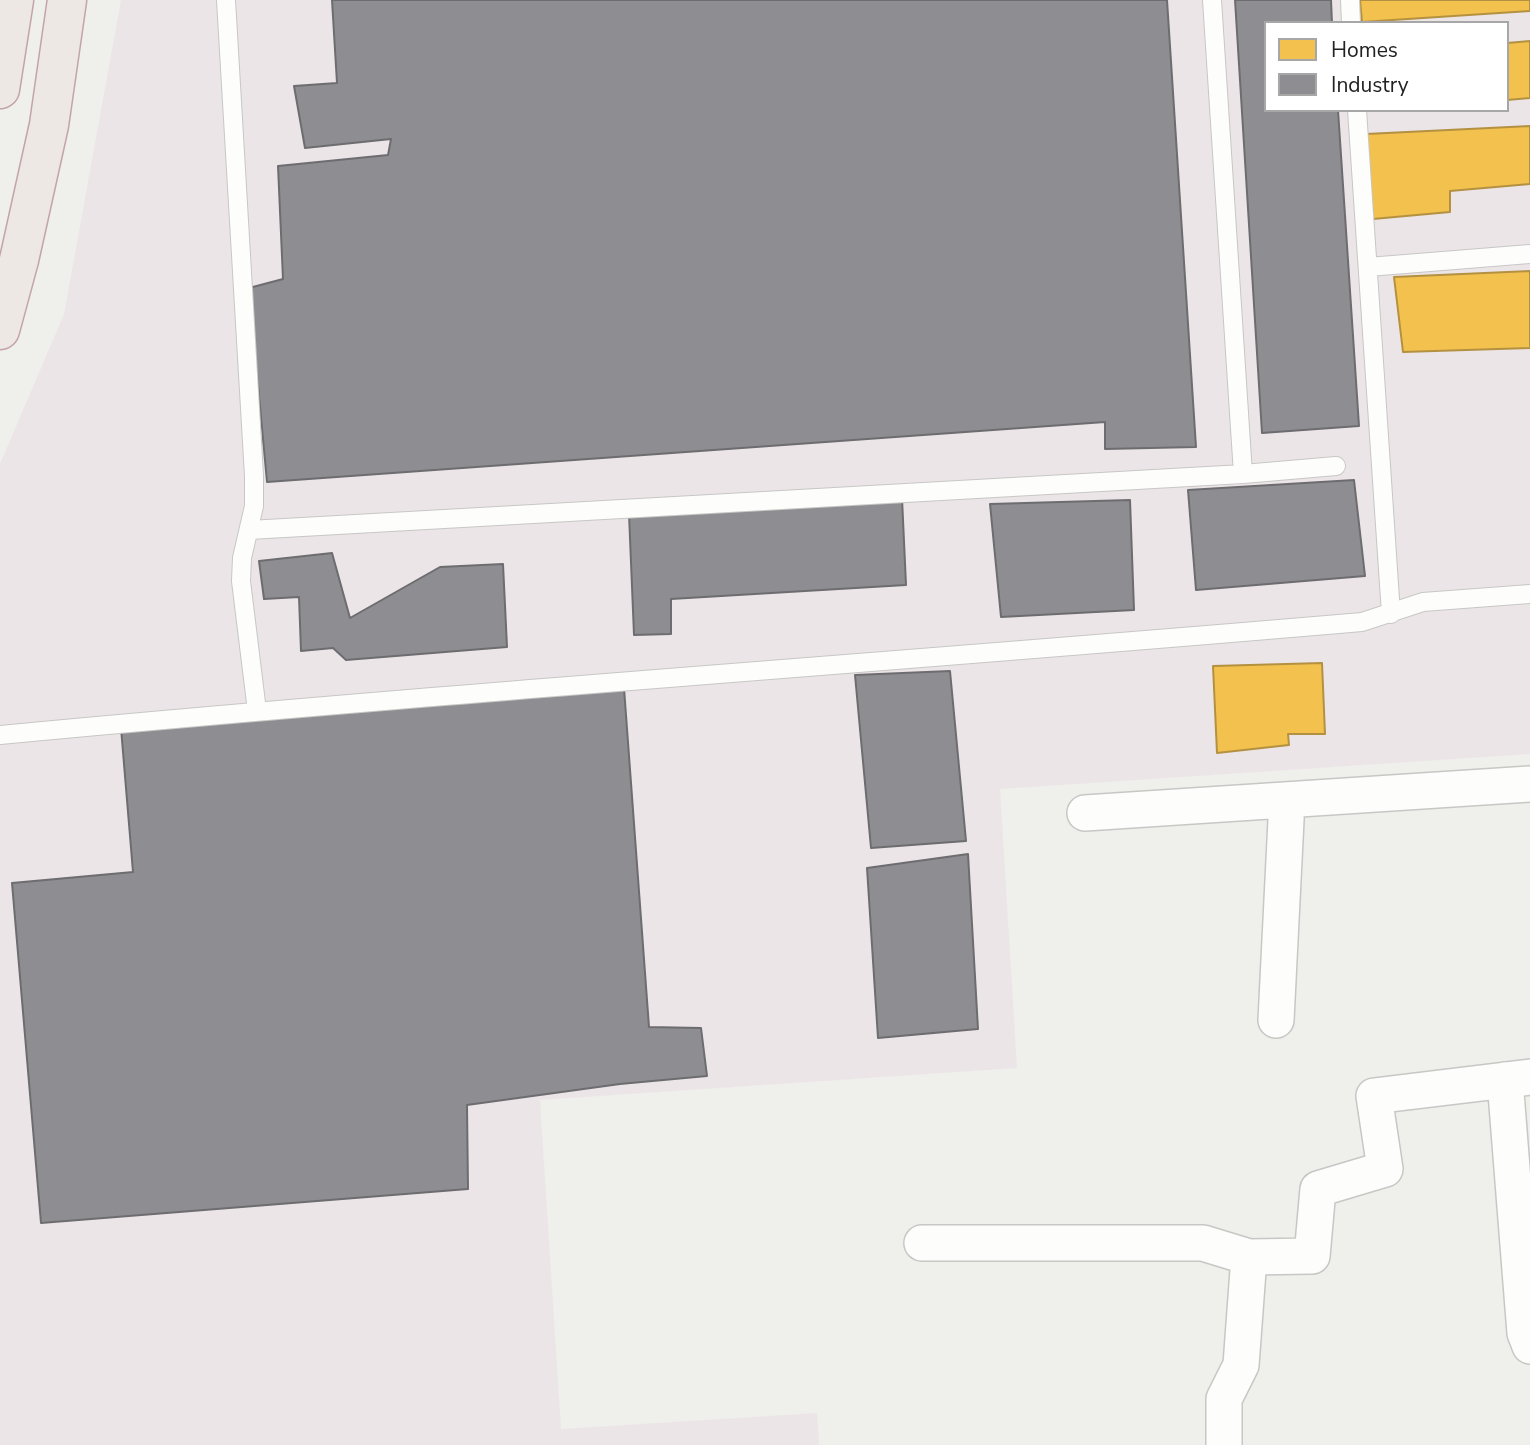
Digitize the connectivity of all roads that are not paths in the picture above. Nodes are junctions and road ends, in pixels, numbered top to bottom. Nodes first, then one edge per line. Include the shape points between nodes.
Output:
1 (14, 0) edge
2 (67, 0) edge
3 (226, 0) edge
4 (1212, 0) edge
5 (1350, 0) edge
6 (1352, 21) edge
7 (0, 89) edge
8 (1357, 112) edge
9 (1530, 254) edge
10 (1368, 267) junction
11 (0, 330) edge
12 (1336, 466) dead end
13 (1243, 474) junction
14 (249, 530) junction
15 (1530, 594) edge
16 (1391, 614) junction
17 (257, 711) junction
18 (0, 735) edge
19 (1530, 784) edge
20 (1287, 800) junction
21 (1085, 813) dead end
22 (1276, 1020) dead end
23 (1517, 1078) edge
24 (922, 1243) dead end
25 (1250, 1257) junction
26 (1530, 1346) edge
27 (1224, 1445) edge

1 - 7 highway
2 - 11 highway via 49,125
3 - 14 lane via 254,476
4 - 13 lane
5 - 6 lane
8 - 10 lane
9 - 10 lane
10 - 16 lane
12 - 13 lane
13 - 14 lane
14 - 17 lane via 241,582
15 - 16 lane via 1423,602
16 - 17 lane via 1363,622 958,657
17 - 18 lane
19 - 20 street
20 - 21 street
20 - 22 street
23 - 25 street via 1374,1097 1385,1169 1318,1189 1312,1256
23 - 26 street via 1525,1333
24 - 25 street via 1203,1243
25 - 27 street via 1241,1365 1224,1399

